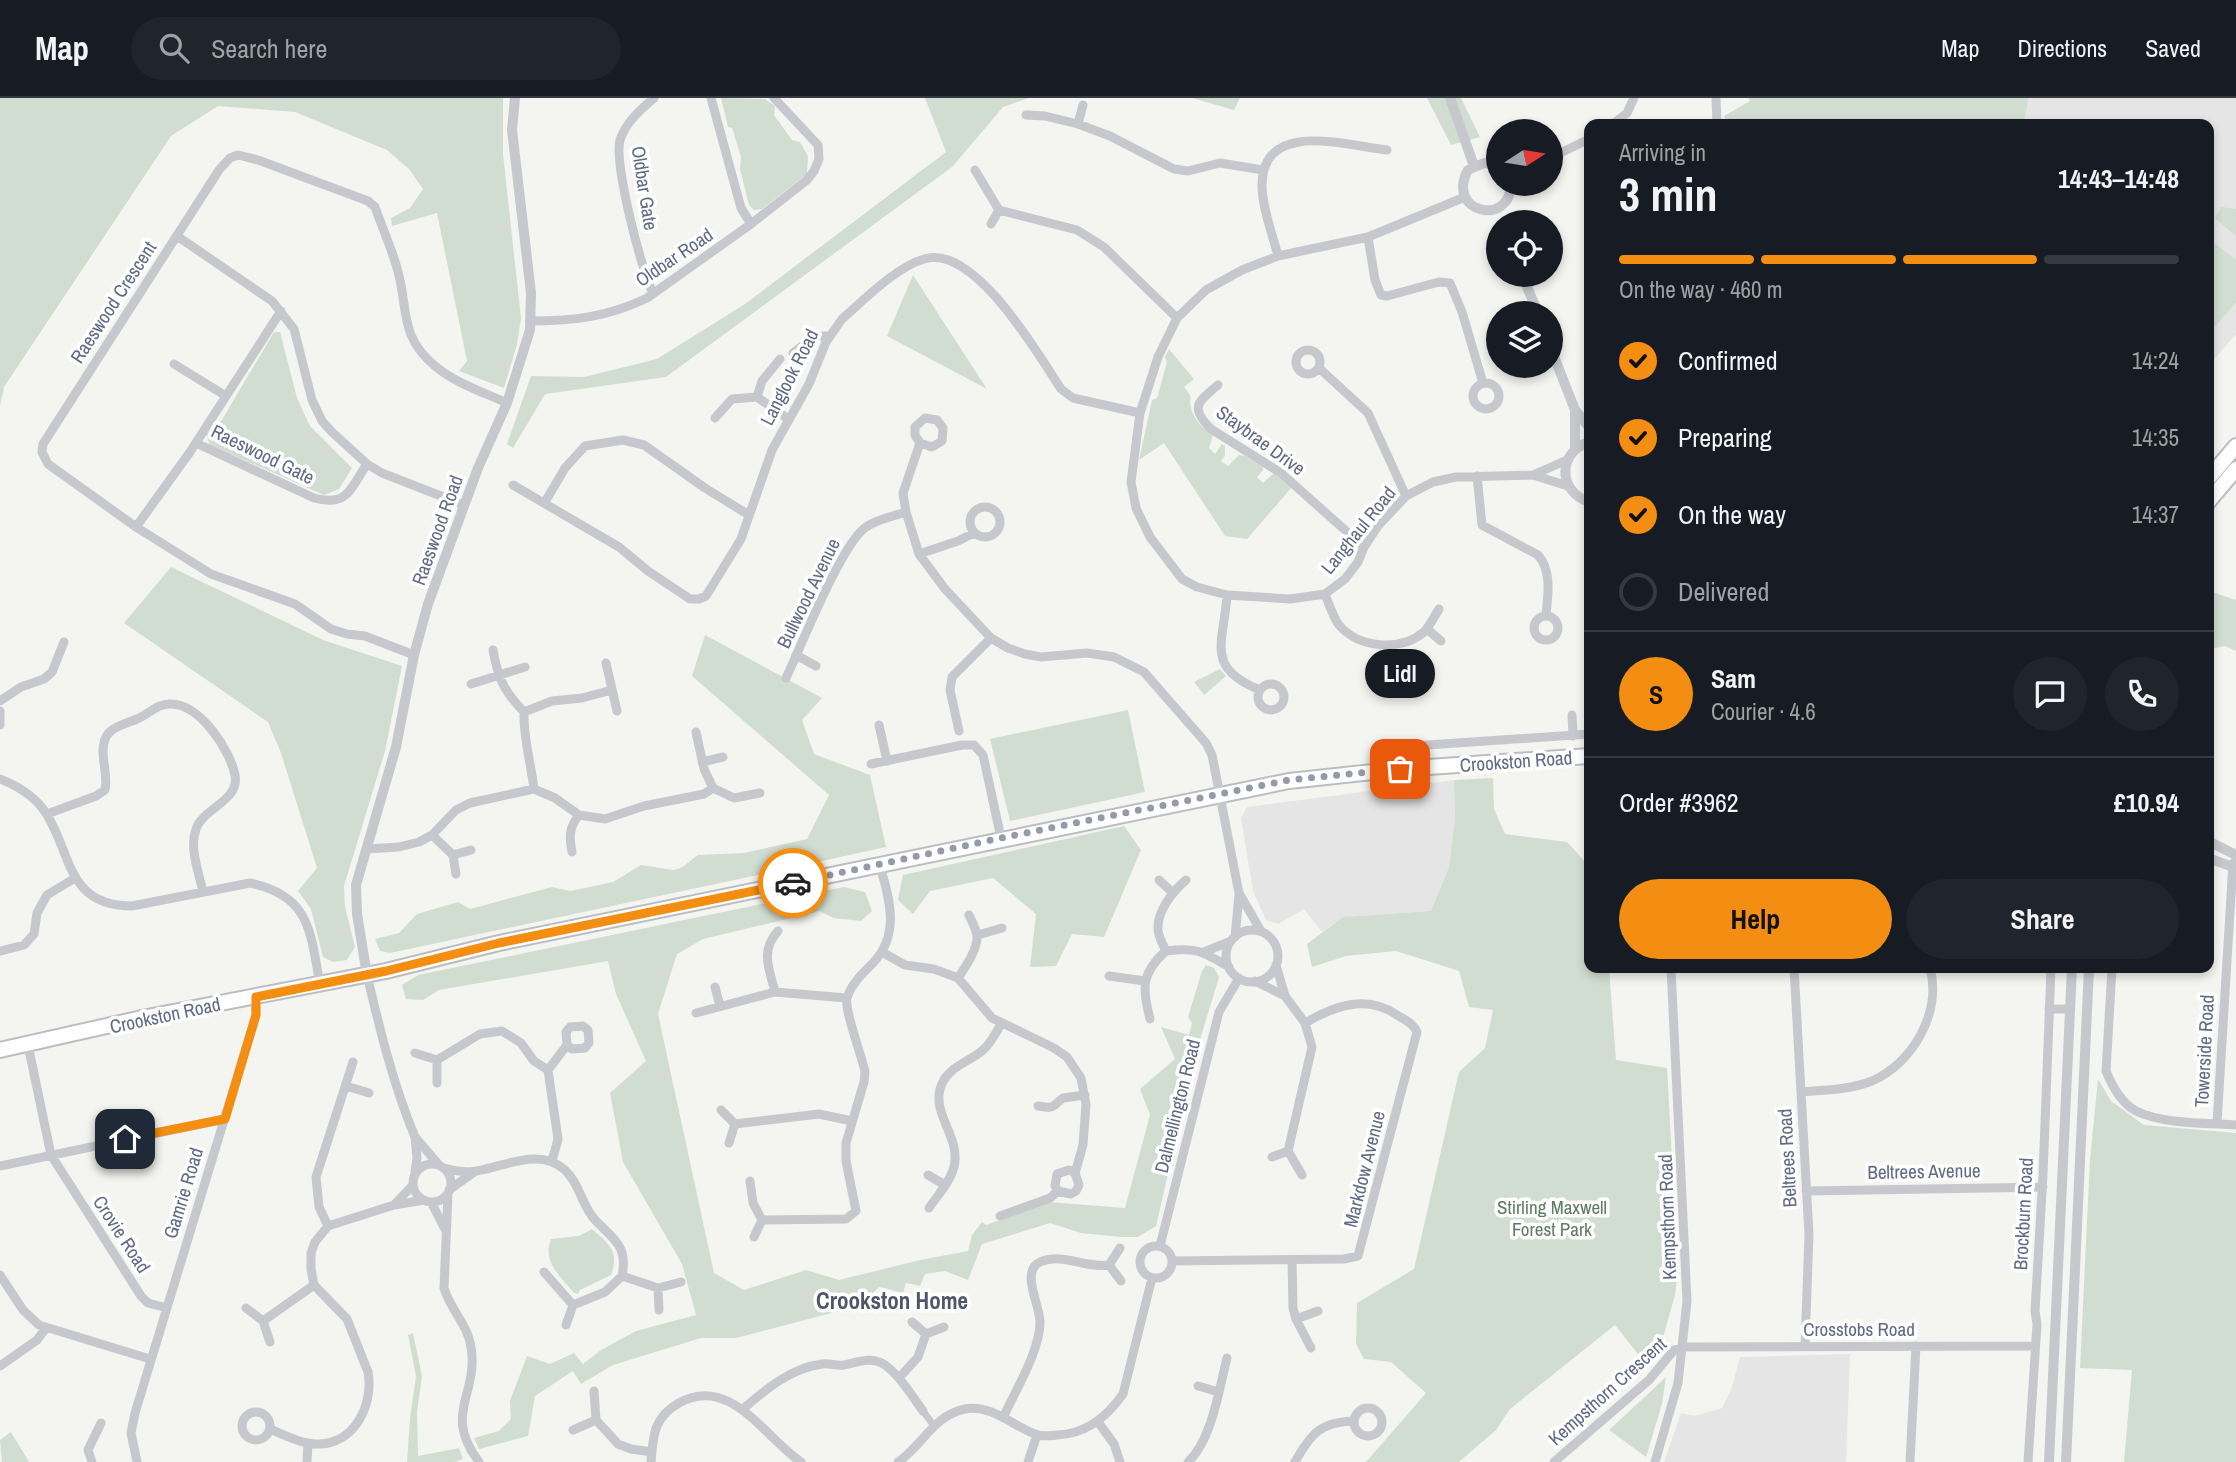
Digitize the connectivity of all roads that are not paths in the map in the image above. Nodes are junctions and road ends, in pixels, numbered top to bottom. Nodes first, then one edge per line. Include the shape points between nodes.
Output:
1 (516, 98) edge
2 (654, 98) edge
3 (711, 98) edge
4 (774, 98) edge
5 (1450, 98) edge
6 (1634, 98) edge
7 (1716, 98) edge
8 (1083, 105) dead end
9 (1026, 115) dead end
10 (1619, 119) edge
11 (1717, 119) edge
12 (1078, 124) junction
13 (1584, 146) edge
14 (1387, 150) dead end
15 (1563, 153) edge
16 (1486, 163) edge
17 (1474, 166) junction
18 (975, 170) dead end
19 (1263, 170) junction
20 (1510, 196) edge
21 (1465, 197) junction
22 (1496, 209) joint
23 (999, 210) junction
24 (751, 224) junction
25 (991, 224) dead end
26 (177, 236) junction
27 (1368, 237) junction
28 (1278, 256) junction
29 (653, 293) junction
30 (281, 311) junction
31 (1177, 318) junction
32 (530, 321) junction
33 (830, 336) junction
34 (793, 353) dead end
35 (780, 359) dead end
36 (174, 364) dead end
37 (1319, 368) dead end
38 (1562, 378) edge
39 (1483, 383) dead end
40 (1218, 385) dead end
41 (226, 396) junction
42 (757, 397) junction
43 (507, 403) junction
44 (1575, 410) junction
45 (1140, 413) junction
46 (715, 418) dead end
47 (788, 419) junction
48 (1584, 421) edge
49 (196, 443) junction
50 (919, 443) dead end
51 (1584, 444) edge
52 (2236, 446) edge
53 (1575, 449) junction
54 (1567, 460) junction
55 (367, 464) junction
56 (2236, 469) edge
57 (2214, 472) edge
58 (1533, 475) junction
59 (1477, 476) junction
60 (513, 485) dead end
61 (1568, 486) junction
62 (2214, 495) edge
63 (1406, 496) junction
64 (1584, 501) edge
65 (545, 502) junction
66 (464, 505) junction
67 (906, 512) junction
68 (749, 515) junction
69 (136, 527) junction
70 (974, 533) dead end
71 (1364, 547) junction
72 (919, 554) junction
73 (1325, 594) junction
74 (1227, 595) junction
75 (1439, 609) dead end
76 (1546, 615) dead end
77 (1427, 629) junction
78 (991, 638) junction
79 (1441, 641) dead end
80 (64, 642) dead end
81 (493, 650) dead end
82 (414, 655) junction
83 (796, 655) junction
84 (606, 663) dead end
85 (816, 666) dead end
86 (525, 667) dead end
87 (498, 677) junction
88 (786, 678) dead end
89 (471, 684) dead end
90 (612, 690) junction
91 (1260, 690) dead end
92 (0, 701) edge
93 (0, 711) edge
94 (617, 711) dead end
95 (524, 712) junction
96 (1572, 715) dead end
97 (0, 725) edge
98 (878, 725) dead end
99 (959, 731) dead end
100 (696, 732) dead end
101 (1584, 735) edge
102 (1573, 736) junction
103 (723, 757) dead end
104 (1584, 757) edge
105 (887, 761) junction
106 (702, 762) junction
107 (871, 764) dead end
108 (1400, 769) junction
109 (0, 779) edge
110 (713, 788) junction
111 (534, 789) junction
112 (760, 793) dead end
113 (1219, 794) junction
114 (47, 814) junction
115 (579, 816) junction
116 (432, 835) junction
117 (1001, 838) junction
118 (2214, 843) edge
119 (367, 849) junction
120 (471, 850) dead end
121 (572, 852) dead end
122 (453, 855) junction
123 (2235, 855) edge
124 (2214, 860) edge
125 (880, 866) junction
126 (2234, 868) edge
127 (456, 874) dead end
128 (75, 878) junction
129 (1159, 880) dead end
130 (1185, 880) dead end
131 (202, 892) junction
132 (1172, 892) junction
133 (1240, 894) junction
134 (969, 915) dead end
135 (1002, 928) dead end
136 (778, 931) dead end
137 (1261, 932) junction
138 (978, 935) junction
139 (1233, 939) junction
140 (1166, 950) junction
141 (1, 951) edge
142 (1204, 952) junction
143 (883, 953) junction
144 (1276, 965) junction
145 (1229, 967) junction
146 (1671, 973) edge
147 (1794, 973) edge
148 (1930, 973) edge
149 (2051, 973) edge
150 (2073, 973) edge
151 (2089, 973) edge
152 (2112, 973) edge
153 (368, 975) junction
154 (1109, 976) dead end
155 (958, 978) junction
156 (1239, 978) junction
157 (1145, 981) junction
158 (1255, 981) junction
159 (320, 984) junction
160 (715, 987) dead end
161 (775, 992) junction
162 (1285, 996) junction
163 (256, 997) junction
164 (847, 998) junction
165 (720, 1006) junction
166 (2049, 1009) junction
167 (2070, 1009) junction
168 (696, 1013) dead end
169 (1150, 1019) dead end
170 (1305, 1023) junction
171 (1001, 1024) junction
172 (28, 1045) junction
173 (567, 1045) dead end
174 (0, 1050) edge
175 (415, 1053) dead end
176 (437, 1060) junction
177 (353, 1062) dead end
178 (548, 1070) junction
179 (437, 1083) dead end
180 (346, 1086) junction
181 (1801, 1091) junction
182 (369, 1093) dead end
183 (1085, 1095) junction
184 (1038, 1106) dead end
185 (721, 1110) dead end
186 (225, 1119) junction
187 (852, 1121) junction
188 (2217, 1123) junction
189 (735, 1124) junction
190 (2236, 1125) edge
191 (415, 1138) junction
192 (729, 1143) dead end
193 (1288, 1151) junction
194 (51, 1154) junction
195 (1272, 1157) dead end
196 (552, 1161) junction
197 (0, 1166) edge
198 (442, 1167) junction
199 (474, 1172) junction
200 (1075, 1173) junction
201 (415, 1174) junction
202 (928, 1175) dead end
203 (1303, 1175) dead end
204 (750, 1181) dead end
205 (413, 1185) junction
206 (944, 1185) junction
207 (2043, 1187) junction
208 (1806, 1191) junction
209 (448, 1192) junction
210 (1058, 1192) junction
211 (427, 1201) junction
212 (394, 1206) junction
213 (929, 1208) dead end
214 (1000, 1216) dead end
215 (762, 1220) junction
216 (328, 1226) junction
217 (447, 1232) junction
218 (754, 1237) dead end
219 (1160, 1246) junction
220 (1120, 1248) dead end
221 (1292, 1260) junction
222 (1173, 1261) junction
223 (1109, 1265) junction
224 (2058, 1266) junction
225 (2075, 1267) junction
226 (544, 1272) dead end
227 (0, 1275) edge
228 (622, 1276) junction
229 (1152, 1278) junction
230 (1121, 1281) dead end
231 (681, 1282) dead end
232 (314, 1285) junction
233 (658, 1288) junction
234 (573, 1305) junction
235 (167, 1308) junction
236 (246, 1308) dead end
237 (659, 1310) dead end
238 (1318, 1311) dead end
239 (1296, 1319) junction
240 (264, 1321) junction
241 (912, 1322) dead end
242 (566, 1325) dead end
243 (944, 1327) dead end
244 (46, 1328) junction
245 (926, 1335) junction
246 (270, 1342) dead end
247 (1805, 1346) junction
248 (1916, 1346) junction
249 (2035, 1346) junction
250 (1683, 1347) junction
251 (1311, 1348) dead end
252 (1227, 1358) dead end
253 (150, 1359) junction
254 (0, 1366) edge
255 (899, 1378) junction
256 (1198, 1386) dead end
257 (594, 1391) dead end
258 (1219, 1392) junction
259 (743, 1409) junction
260 (923, 1411) joint
261 (1003, 1418) junction
262 (596, 1420) junction
263 (1354, 1421) dead end
264 (1098, 1422) junction
265 (102, 1423) dead end
266 (934, 1426) junction
267 (270, 1429) dead end
268 (573, 1430) dead end
269 (1037, 1435) junction
270 (308, 1443) junction
271 (652, 1457) edge
272 (134, 1461) edge
273 (92, 1462) edge
274 (307, 1462) edge
275 (479, 1462) edge
276 (801, 1462) edge
277 (898, 1462) edge
278 (1028, 1462) edge
279 (1120, 1462) edge
280 (1188, 1462) edge
281 (1295, 1462) edge
282 (1554, 1462) edge
283 (1655, 1462) edge
284 (1910, 1462) edge
285 (2028, 1462) edge
286 (2049, 1462) edge
287 (2066, 1462) edge

1 - 32 street, Raeswood Road via 512,130 531,293
2 - 29 street, Oldbar Gate via 629,122 619,146 639,256
3 - 24 street via 741,208
4 - 24 street, Oldbar Road via 818,145 819,159 807,180
5 - 17 street
6 - 10 street
7 - 11 street
8 - 12 street
9 - 12 street
12 - 19 street via 1174,169 1188,171 1220,163
13 - 15 street
14 - 19 street via 1302,140 1276,150
16 - 17 street
17 - 21 street via 1464,178
18 - 23 street
19 - 28 street via 1262,189
20 - 22 street
21 - 22 street via 1477,209
21 - 27 street, Langhaul Road
23 - 25 street
23 - 31 street via 1077,230 1104,247
24 - 29 street, Oldbar Road
26 - 30 street
26 - 43 street, Raeswood Crescent via 225,162 238,155 368,201 375,207 398,271 404,318 418,348 451,378
26 - 69 street, Raeswood Crescent via 43,444 48,464
27 - 28 street, Langhaul Road
27 - 39 street via 1374,281 1381,295 1450,283
28 - 31 street, Langhaul Road via 1206,290
29 - 32 street, Oldbar Road via 633,304 570,321
30 - 41 street, Raeswood Gate
30 - 55 street via 294,328 312,400 323,421
31 - 45 street, Langhaul Road
32 - 43 street, Raeswood Road
33 - 34 street via 816,336
33 - 45 street, Langlook Road via 842,319 901,270 927,257 944,258 968,270 1008,310 1061,389 1073,398
33 - 47 street, Langlook Road
35 - 42 street via 762,381
36 - 41 street
37 - 63 street via 1368,414
38 - 44 street
40 - 71 street, Staybrae Drive via 1197,409 1211,429 1282,473
41 - 49 street, Raeswood Gate
42 - 46 street via 732,399
42 - 47 street
43 - 66 street, Raeswood Road
44 - 48 street
44 - 53 street
45 - 74 street, Langhaul Road via 1131,482 1136,508 1150,537 1182,579
47 - 68 street, Langlook Road
49 - 55 street, Raeswood Gate via 328,502 344,496
49 - 69 street
50 - 67 street via 903,493
51 - 53 street
52 - 57 main road
53 - 54 street
54 - 58 street, Langhaul Road
54 - 61 street
55 - 66 street
56 - 62 main road
58 - 59 street, Langhaul Road
58 - 61 street, Langhaul Road
59 - 63 street, Langhaul Road via 1433,482
59 - 76 street via 1482,525 1544,562
60 - 65 street, Langlook Road
61 - 64 street
63 - 71 street, Langhaul Road
65 - 68 street via 585,446 623,440 645,445
65 - 68 street, Langlook Road via 690,600 706,596 741,539
66 - 82 street, Raeswood Road
67 - 72 street
67 - 83 street, Bullwood Avenue via 866,526 854,539
69 - 82 street, Raeswood Crescent via 211,574 295,604 331,629
70 - 72 street
71 - 73 street, Langhaul Road via 1345,579
72 - 78 street
73 - 74 street, Langhaul Road via 1290,599
73 - 77 street via 1339,624 1361,641 1406,643
74 - 91 street via 1220,635 1223,661 1232,675
75 - 77 street
77 - 79 street
78 - 99 street via 952,677 950,690
78 - 113 street via 1024,654 1114,657 1144,672 1206,743
80 - 92 street via 52,672
81 - 87 street
82 - 119 street, Raeswood Road via 396,747
83 - 85 street
83 - 88 street, Bullwood Avenue
84 - 90 street
86 - 87 street
87 - 89 street
87 - 95 street
90 - 94 street
90 - 95 street via 552,701
93 - 97 street
95 - 111 street
96 - 102 street, Crookston Road
98 - 105 street
100 - 106 street
101 - 102 street, Crookston Road
102 - 108 street, Crookston Road via 1398,747
103 - 106 street
104 - 108 main road, Crookston Road
105 - 107 street
105 - 117 street via 974,745 983,755
106 - 110 street
108 - 113 main road, Crookston Road via 1289,780
109 - 114 street via 18,787
110 - 112 street via 734,798
110 - 115 street via 605,820
111 - 115 street
111 - 116 street via 470,803 455,810
113 - 117 main road, Crookston Road
113 - 133 street
114 - 128 street
114 - 131 street via 104,790 104,743 110,731 159,705 172,704 194,712 211,727 230,761 236,784 197,825 194,844
115 - 121 street via 571,825
116 - 119 street via 399,847
116 - 122 street
117 - 125 main road, Crookston Road
118 - 123 street
119 - 153 street, Raeswood Road via 355,899
120 - 122 street
122 - 127 street
123 - 126 street, Towerside Road
124 - 126 street
125 - 143 street via 891,919
125 - 153 main road, Crookston Road via 499,943
126 - 188 street, Towerside Road
128 - 131 street via 92,895 120,906
128 - 141 street via 47,895 37,913 34,934 24,944
129 - 132 street
130 - 132 street
131 - 159 street via 250,883 291,900 309,929
132 - 140 street via 1157,930
133 - 137 street
133 - 139 street
134 - 138 street
135 - 138 street
136 - 161 street via 769,941 766,955
137 - 139 street via 1246,931
137 - 144 street via 1276,946
138 - 155 street
139 - 142 street
139 - 145 street via 1227,953
140 - 142 street
140 - 157 street
142 - 145 street
143 - 155 street via 905,965
143 - 164 street via 858,978
144 - 158 street via 1268,976
144 - 162 street
145 - 156 street
146 - 250 street, Kempsthorn Road via 1687,1259
147 - 181 street, Beltrees Road
148 - 181 street via 1928,1019 1919,1039 1891,1070 1842,1089
149 - 166 street, Brockburn Road
150 - 167 street, Brockburn Road
151 - 225 street
152 - 188 street via 2106,1071 2112,1086 2135,1110 2158,1118
153 - 159 main road, Crookston Road
153 - 191 street via 386,1056
154 - 157 street
155 - 171 street
156 - 158 street
156 - 219 street, Dalmellington Road via 1219,1012
157 - 169 street
158 - 162 street
159 - 163 main road, Crookston Road
160 - 165 street
161 - 164 street
161 - 165 street
162 - 170 street
163 - 172 main road, Crookston Road
163 - 186 street, Gamrie Road via 256,1015
164 - 187 street via 865,1072
165 - 168 street
166 - 167 street
166 - 207 street, Brockburn Road
167 - 224 street, Brockburn Road
170 - 193 street via 1312,1047
170 - 221 street, Markdow Avenue via 1340,1006 1371,1003 1386,1007 1417,1032 1358,1256
171 - 183 street via 1067,1057 1082,1079
171 - 206 street via 984,1050 949,1073 940,1088 940,1108 955,1152
172 - 174 main road, Crookston Road
172 - 194 street, Crovie Road
173 - 178 street
175 - 176 street
176 - 178 street via 480,1034 502,1031 522,1043 534,1062
176 - 179 street
177 - 180 street
178 - 196 street via 558,1139
180 - 182 street
180 - 216 street via 316,1177 319,1207
181 - 208 street, Beltrees Road
183 - 184 street via 1063,1098 1051,1108
183 - 200 street via 1083,1145
185 - 189 street
186 - 194 street
186 - 235 street, Gamrie Road
187 - 189 street via 819,1114
187 - 215 street via 845,1152 856,1211 846,1219
188 - 190 street
189 - 192 street
191 - 198 street
191 - 201 street
193 - 195 street
193 - 203 street
194 - 197 street
194 - 235 street, Crovie Road via 141,1296
196 - 199 street via 528,1158
196 - 228 street via 572,1178 591,1215 619,1244
198 - 199 street
198 - 201 street via 423,1166
198 - 209 street via 450,1177
199 - 209 street
200 - 210 street via 1058,1174
200 - 210 street via 1076,1191
201 - 205 street
202 - 206 street
204 - 215 street via 753,1203
205 - 211 street
205 - 212 street
206 - 213 street
207 - 208 street, Beltrees Avenue
207 - 249 street, Brockburn Road
208 - 247 street, Beltrees Road
209 - 211 street via 439,1200
209 - 217 street
210 - 214 street
211 - 212 street
211 - 217 street
212 - 216 street
215 - 218 street
216 - 232 street via 311,1253
217 - 275 street via 444,1289 470,1338 472,1351 461,1411 463,1431
219 - 222 street
219 - 229 street, Dalmellington Road via 1148,1248 1141,1258 1142,1270
220 - 223 street
221 - 222 street, Markdow Avenue
221 - 239 street
222 - 229 street via 1167,1275
223 - 230 street
223 - 261 street via 1047,1259 1033,1268 1039,1330
224 - 225 street
224 - 286 street, Brockburn Road
225 - 287 street
226 - 234 street
227 - 244 street via 23,1310
228 - 233 street
228 - 234 street via 605,1292
229 - 264 street, Dalmellington Road via 1123,1394
231 - 233 street
232 - 240 street
232 - 270 street via 347,1319 369,1380 365,1407 348,1435 329,1444
233 - 237 street
234 - 242 street
235 - 253 street, Gamrie Road
236 - 240 street
238 - 239 street
239 - 251 street
240 - 246 street
241 - 245 street
243 - 245 street
244 - 253 street
244 - 254 street via 37,1340
245 - 255 street via 918,1357
247 - 248 street, Crosstobs Road
247 - 250 street, Crosstobs Road
248 - 249 street, Crosstobs Road
248 - 284 street
249 - 285 street, Brockburn Road
250 - 282 street, Kempsthorn Crescent via 1674,1350 1649,1380
250 - 283 street, Kempsthorn Road via 1678,1383
252 - 258 street
253 - 272 street, Gamrie Road via 131,1433
255 - 259 street via 873,1360 819,1364 781,1379
255 - 260 street
256 - 258 street
257 - 262 street
258 - 280 street via 1199,1449
259 - 271 street via 728,1399 711,1396 684,1400 657,1422
259 - 276 street
260 - 266 street
261 - 266 street via 969,1408 947,1415
261 - 269 street
262 - 268 street
262 - 271 street via 618,1444
263 - 281 street via 1325,1425
264 - 269 street, Dalmellington Road via 1071,1433
264 - 279 street
265 - 273 street via 88,1450
266 - 277 street
267 - 270 street
269 - 278 street
270 - 274 street

